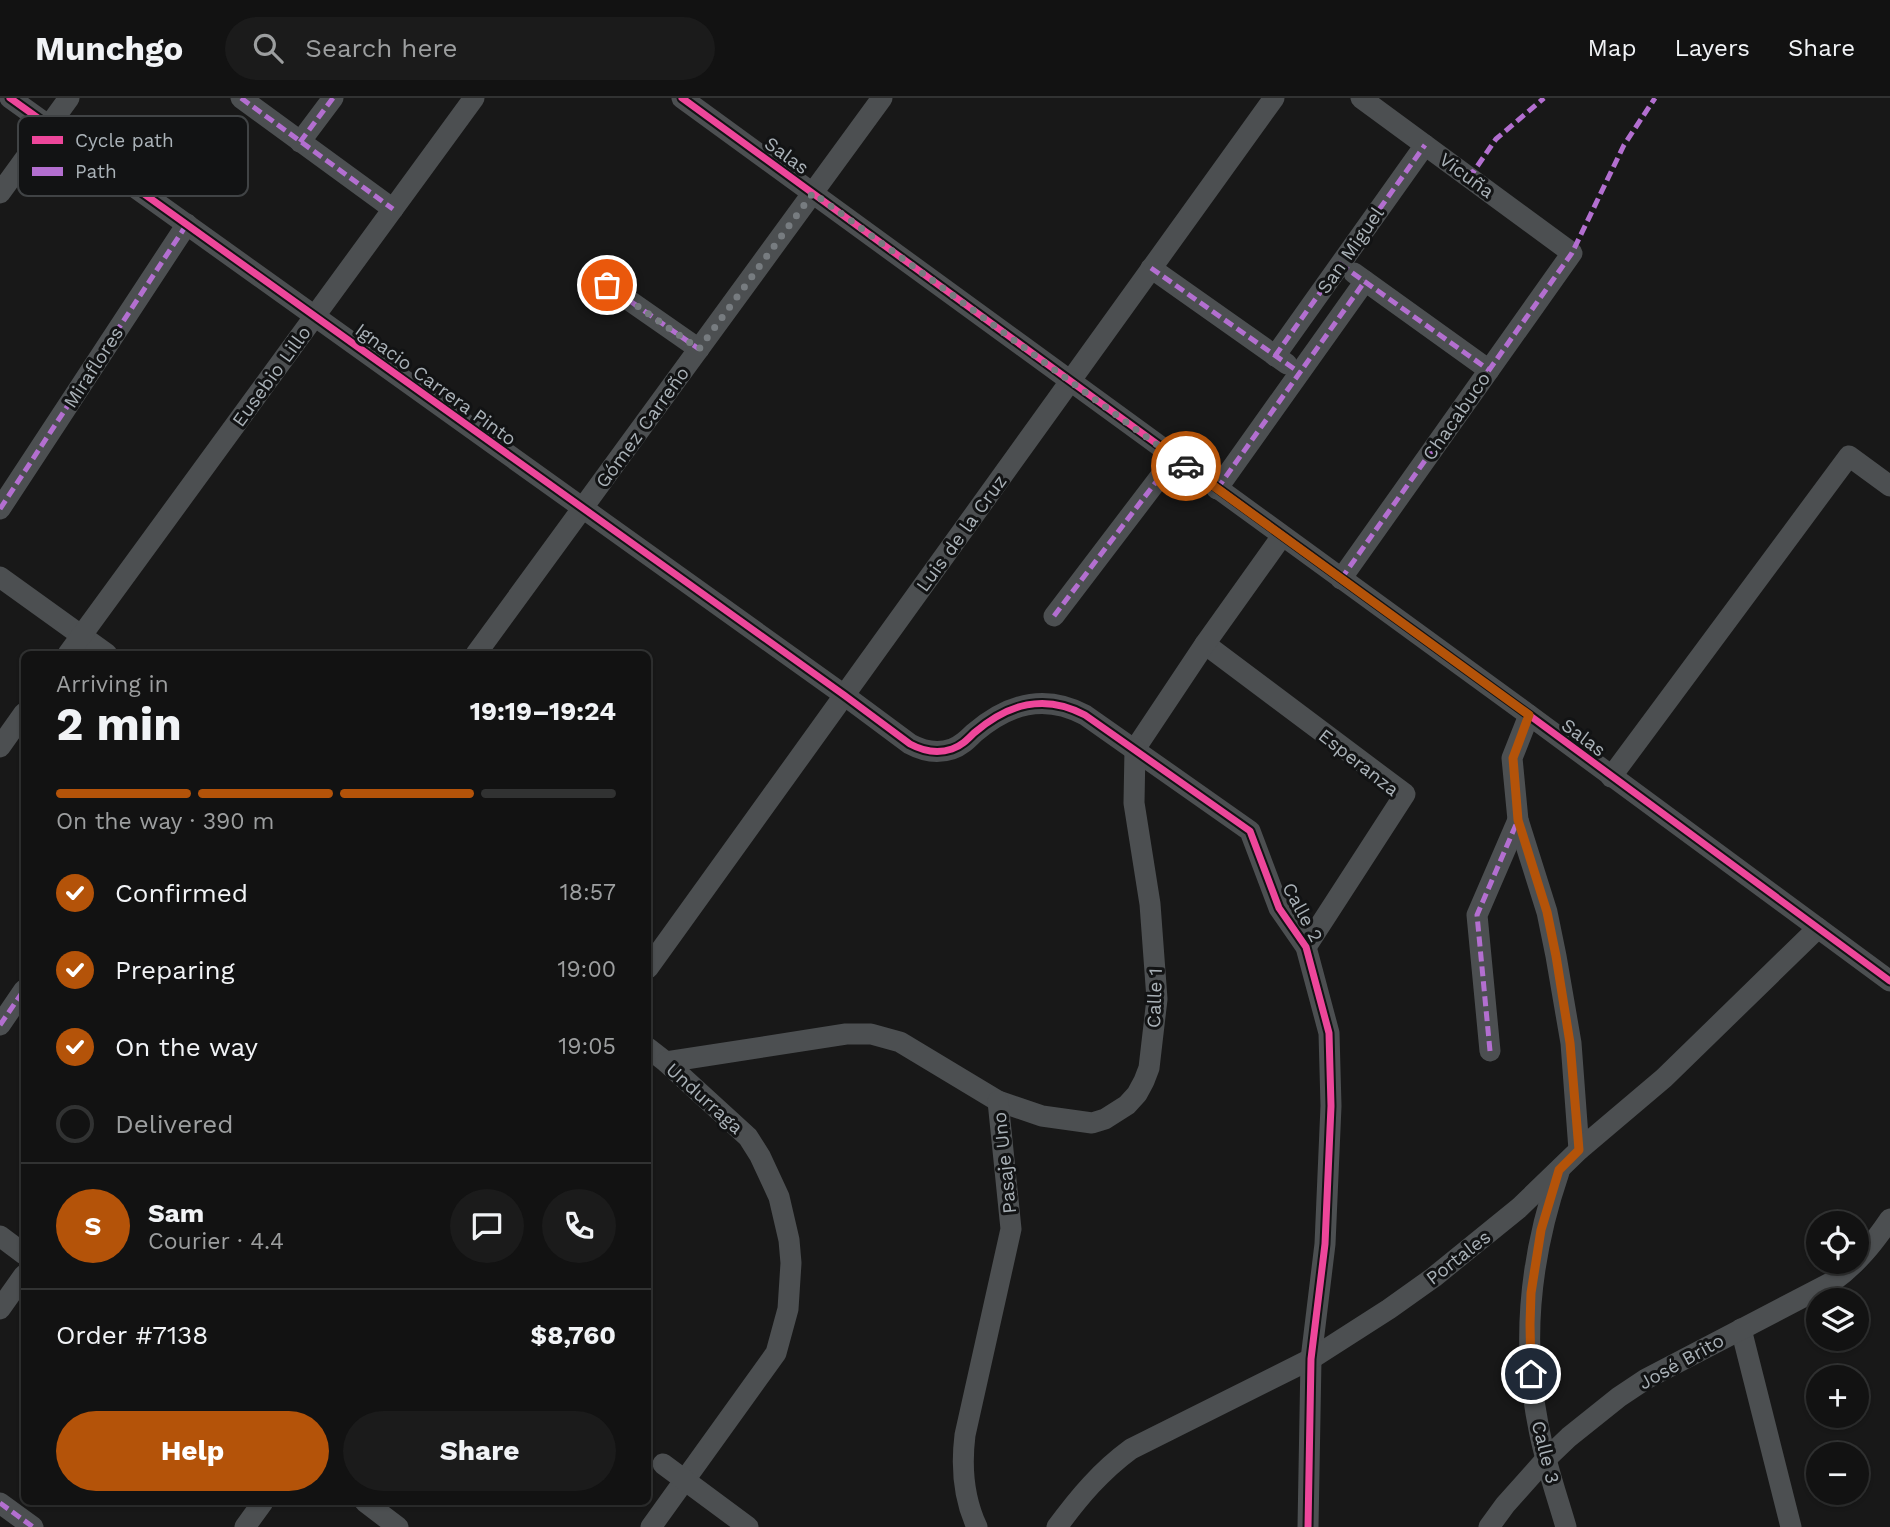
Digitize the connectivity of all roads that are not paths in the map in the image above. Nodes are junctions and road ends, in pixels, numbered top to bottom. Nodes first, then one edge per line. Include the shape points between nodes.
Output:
1 (10, 98) edge
2 (69, 98) edge
3 (241, 98) edge
4 (333, 98) edge
5 (474, 98) edge
6 (682, 98) edge
7 (882, 98) edge
8 (1273, 98) edge
9 (1361, 98) edge
10 (34, 116) edge
11 (56, 116) edge
12 (300, 142) junction
13 (1425, 145) junction
14 (18, 167) edge
15 (0, 192) edge
16 (813, 193) junction
17 (146, 196) edge
18 (393, 209) junction
19 (187, 225) junction
20 (1572, 253) joint
21 (1340, 264) junction
22 (1151, 268) junction
23 (1365, 281) junction
24 (607, 285) dead end
25 (315, 316) junction
26 (699, 349) junction
27 (1275, 356) junction
28 (1489, 370) junction
29 (1300, 373) junction
30 (1070, 381) junction
31 (1175, 457) junction
32 (1890, 486) edge
33 (1217, 489) junction
34 (583, 508) junction
35 (0, 509) edge
36 (1282, 536) junction
37 (0, 577) edge
38 (1341, 579) junction
39 (1054, 616) dead end
40 (81, 636) junction
41 (1205, 644) junction
42 (70, 651) edge
43 (103, 651) edge
44 (478, 651) edge
45 (844, 695) junction
46 (1529, 715) junction
47 (21, 717) edge
48 (0, 747) edge
49 (1135, 749) junction
50 (1611, 777) junction
51 (1518, 820) junction
52 (1818, 928) junction
53 (1306, 947) junction
54 (651, 964) edge
55 (1886, 969) edge
56 (21, 994) edge
57 (0, 1025) edge
58 (651, 1050) edge
59 (1490, 1051) dead end
60 (666, 1062) junction
61 (998, 1101) junction
62 (1579, 1150) junction
63 (1559, 1170) junction
64 (1890, 1219) edge
65 (0, 1236) edge
66 (21, 1252) edge
67 (21, 1279) edge
68 (0, 1309) edge
69 (1741, 1329) junction
70 (1311, 1359) junction
71 (1546, 1459) junction
72 (663, 1464) dead end
73 (685, 1480) junction
74 (0, 1503) edge
75 (261, 1505) edge
76 (369, 1505) edge
77 (33, 1527) edge
78 (245, 1527) edge
79 (398, 1527) edge
80 (651, 1527) edge
81 (748, 1527) edge
82 (977, 1527) edge
83 (1058, 1527) edge
84 (1308, 1527) edge
85 (1489, 1527) edge
86 (1566, 1527) edge
87 (1791, 1527) edge

1 - 10 street, Ignacio Carrera Pinto
2 - 11 street
3 - 12 street
4 - 12 street
5 - 18 street, Eusebio Lillo
6 - 16 street, Salas
7 - 16 street, Gómez Carreño
8 - 22 street, Luis de la Cruz
9 - 13 street, Vicuña
12 - 18 street
13 - 20 street, Vicuña
13 - 21 street, San Miguel
14 - 15 street
16 - 26 street, Gómez Carreño
16 - 30 street, Salas
17 - 19 street, Ignacio Carrera Pinto
18 - 25 street, Eusebio Lillo
19 - 25 street, Ignacio Carrera Pinto
19 - 35 street, Miraflores
20 - 28 street, Chacabuco
21 - 23 street
21 - 27 street, San Miguel
22 - 27 street
22 - 30 street, Luis de la Cruz
23 - 28 street
23 - 29 street, San Miguel
24 - 26 street
25 - 34 street, Ignacio Carrera Pinto
25 - 40 street, Eusebio Lillo
26 - 34 street, Gómez Carreño
27 - 29 street
28 - 38 street, Chacabuco
29 - 33 street, San Miguel
30 - 31 street, Salas
30 - 45 street, Luis de la Cruz
31 - 33 street, Salas
31 - 39 street
32 - 50 street via 1849,456
33 - 36 street, Salas
34 - 44 street, Gómez Carreño
34 - 45 street, Ignacio Carrera Pinto
36 - 38 street, Salas
36 - 41 street
37 - 40 street
38 - 46 street, Salas
40 - 42 street, Eusebio Lillo
40 - 43 street
41 - 49 street
41 - 53 street, Esperanza via 1405,794
45 - 49 street, Calle 2 via 910,744 930,751 961,745 1007,711 1039,703 1074,709
45 - 54 street, Luis de la Cruz
46 - 50 street, Salas
46 - 51 street via 1513,758
47 - 48 street
49 - 53 street, Calle 2 via 1250,831 1279,908
49 - 61 street, Calle 1 via 1134,803 1150,904 1157,999 1152,1054 1144,1082 1127,1105 1092,1123 1042,1116
50 - 52 street, Salas
51 - 59 street via 1477,915
51 - 62 street via 1556,956 1570,1043
52 - 55 street, Salas
52 - 62 street, Portales via 1664,1078
53 - 70 street, Calle 2 via 1329,1033 1331,1107 1325,1244
56 - 57 street
58 - 60 street, Undurraga
60 - 61 street, Pasaje Uno via 871,1034 900,1042
60 - 73 street, Undurraga via 748,1137 779,1197 789,1240 791,1286 776,1353
61 - 82 street, Pasaje Uno via 1011,1230 962,1456 966,1497
62 - 63 street, Portales
63 - 70 street, Portales via 1434,1277
63 - 71 street, Calle 3 via 1535,1262 1530,1324 1532,1391
64 - 69 street, José Brito via 1847,1271
65 - 66 street
67 - 68 street
69 - 71 street, José Brito via 1646,1379
69 - 87 street
70 - 83 street, Portales via 1131,1449 1088,1486
70 - 84 street, Calle 2
71 - 85 street, José Brito
71 - 86 street, Calle 3
72 - 73 street
73 - 80 street
73 - 81 street
74 - 77 street
75 - 78 street
76 - 79 street

